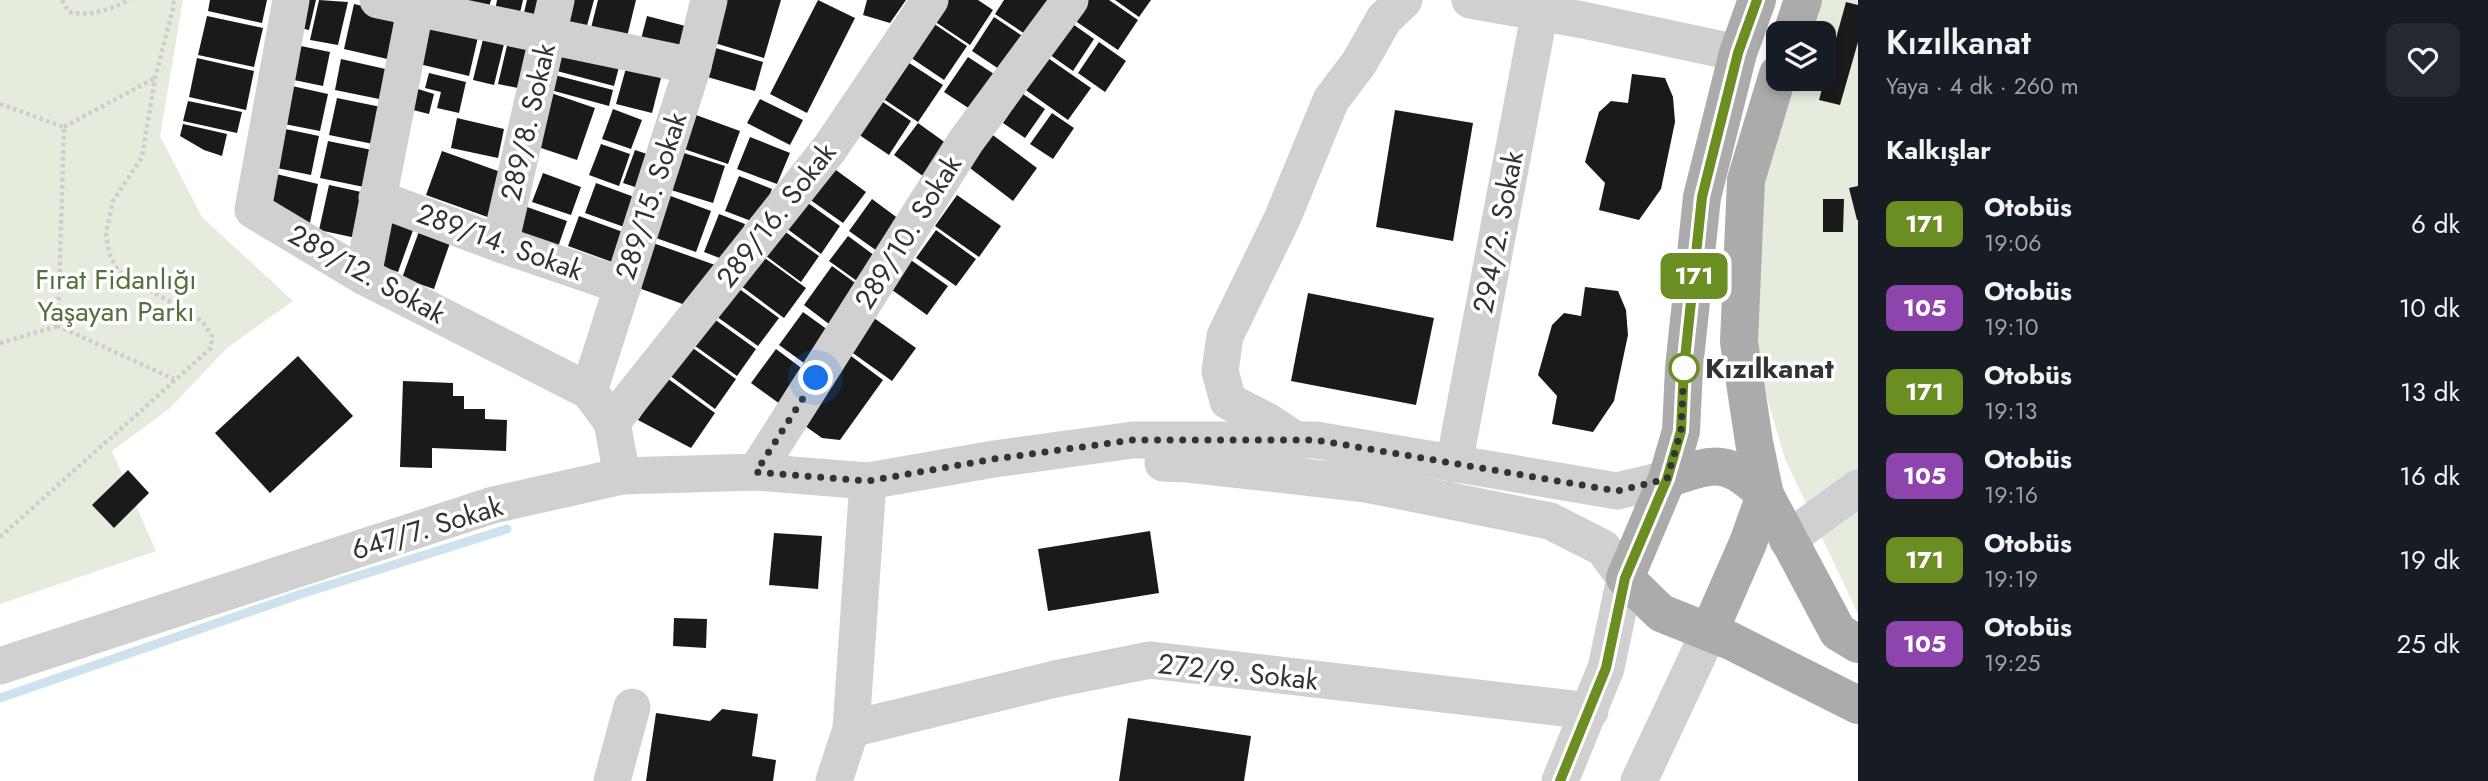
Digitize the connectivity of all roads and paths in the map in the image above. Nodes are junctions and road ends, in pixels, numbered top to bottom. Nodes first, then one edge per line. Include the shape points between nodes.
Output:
1 (62, 0) edge
2 (130, 0) edge
3 (173, 0) edge
4 (291, 0) edge
5 (378, 0) edge
6 (556, 0) edge
7 (709, 0) edge
8 (930, 0) edge
9 (1070, 0) edge
10 (1404, 0) edge
11 (1470, 0) edge
12 (1757, 0) edge
13 (1803, 0) edge
14 (417, 4) edge
15 (1541, 6) edge
16 (1585, 10) edge
17 (1796, 21) edge
18 (548, 36) junction
19 (1738, 53) junction
20 (693, 66) junction
21 (155, 78) junction
22 (1773, 91) edge
23 (0, 104) edge
24 (64, 127) junction
25 (377, 198) junction
26 (500, 244) junction
27 (363, 276) junction
28 (623, 286) junction
29 (58, 326) junction
30 (0, 343) edge
31 (174, 379) junction
32 (589, 391) junction
33 (611, 422) junction
34 (1297, 441) junction
35 (994, 459) junction
36 (1454, 464) junction
37 (756, 472) junction
38 (622, 476) junction
39 (1667, 479) junction
40 (868, 481) junction
41 (1858, 488) edge
42 (1765, 495) junction
43 (0, 537) edge
44 (1787, 540) junction
45 (1625, 578) junction
46 (1709, 632) junction
47 (1858, 644) edge
48 (0, 666) edge
49 (1858, 705) edge
50 (632, 707) dead end
51 (1590, 711) junction
52 (851, 729) junction
53 (612, 781) edge
54 (834, 781) edge
55 (1560, 781) edge
56 (1639, 781) edge

1 - 2 path via 69,12 82,15
3 - 21 path
4 - 27 street, 289/12. Sokak via 253,210
5 - 14 street
6 - 18 street, 289/8. Sokak
7 - 20 street, 289/15. Sokak
8 - 33 street, 289/16. Sokak via 830,148
9 - 37 street, 289/10. Sokak via 966,141
10 - 34 street via 1384,19 1331,100 1282,219 1224,336 1220,371 1228,401
11 - 15 street
12 - 19 main road
13 - 17 main road
14 - 18 street
14 - 25 street, 289/14. Sokak
15 - 16 street
15 - 36 street, 294/2. Sokak
16 - 19 street
18 - 20 street
18 - 26 street, 289/8. Sokak
19 - 39 main road via 1702,197 1681,431
20 - 28 street, 289/15. Sokak
21 - 24 path
21 - 31 path via 142,157 113,201 106,233 118,271 202,321 212,336 211,348
22 - 42 main road via 1746,180 1739,342
23 - 24 path
24 - 29 path
25 - 26 street, 289/14. Sokak
25 - 27 street, 289/14. Sokak
26 - 28 street, 289/14. Sokak
27 - 32 street, 289/12. Sokak
28 - 32 street, 289/15. Sokak
29 - 30 path
29 - 31 path
31 - 43 path
32 - 33 street, 289/12. Sokak
33 - 38 street, 289/12. Sokak
34 - 35 street via 1133,440
34 - 36 street via 1316,440
35 - 40 street, 647/7. Sokak
35 - 45 street via 1188,464 1366,484 1550,521 1603,548
36 - 39 street via 1617,491
37 - 38 street, 647/7. Sokak
37 - 40 street, 647/7. Sokak
38 - 48 street, 647/7. Sokak via 493,505
39 - 42 main road via 1704,466 1734,469
39 - 45 main road
40 - 52 street
41 - 44 street
42 - 44 main road
42 - 46 main road
44 - 47 main road via 1838,632
45 - 46 main road via 1661,613
45 - 51 street via 1606,668
46 - 49 main road
46 - 56 street
50 - 53 street
51 - 52 street, 272/9. Sokak via 1150,660
51 - 55 street
52 - 54 street

